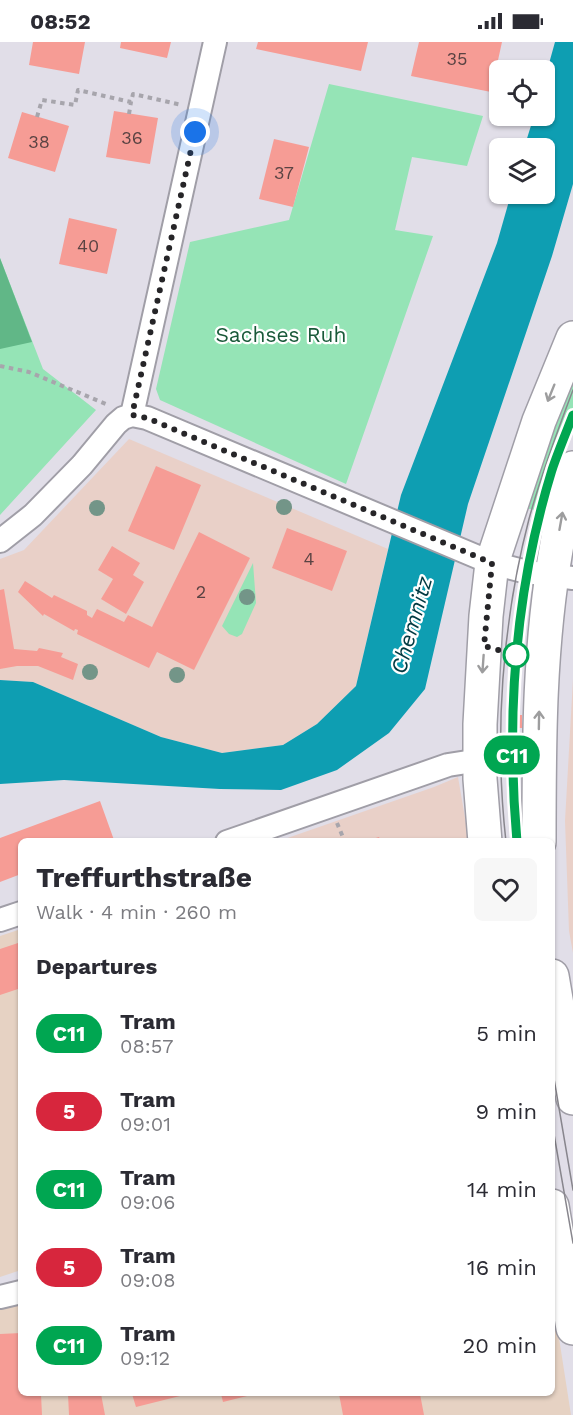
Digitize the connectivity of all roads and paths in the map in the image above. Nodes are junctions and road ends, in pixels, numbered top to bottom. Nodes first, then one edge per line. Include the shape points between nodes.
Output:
1 (215, 42) edge
2 (131, 102) junction
3 (200, 109) junction
4 (129, 114) dead end
5 (37, 117) dead end
6 (573, 338) edge
7 (0, 366) edge
8 (132, 415) junction
9 (573, 468) edge
10 (0, 541) edge
11 (485, 561) junction
12 (562, 576) edge
13 (480, 760) junction
14 (238, 838) edge
15 (485, 838) edge
16 (539, 838) edge
17 (18, 914) edge
18 (0, 920) edge
19 (555, 993) edge
20 (573, 1098) edge
21 (555, 1223) edge
22 (18, 1293) edge
23 (0, 1297) edge
24 (573, 1328) edge

1 - 3 street
2 - 3 path via 133,94
2 - 4 path
2 - 5 path via 78,90 75,105 42,100
3 - 8 street
6 -> 11 main road
7 - 8 path via 29,372
8 - 10 street via 116,424 33,515
8 - 11 street
12 -> 9 main road via 567,486
11 - 12 street
11 -> 13 main road
16 -> 12 main road via 542,658
13 - 14 street via 448,765
13 - 15 main road
17 - 18 street
19 - 20 main road
21 - 24 main road
22 - 23 street

